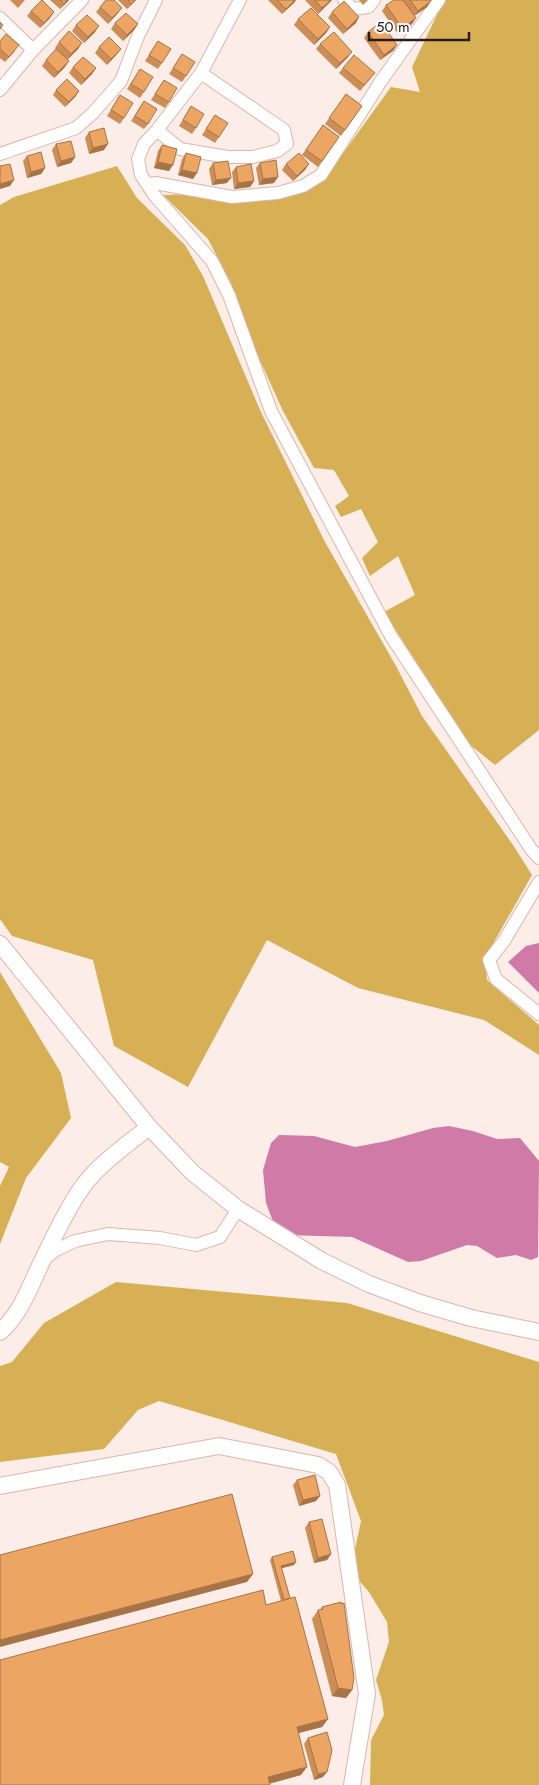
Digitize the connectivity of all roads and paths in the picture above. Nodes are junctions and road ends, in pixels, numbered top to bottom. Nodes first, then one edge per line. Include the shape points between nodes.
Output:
1 (82, 0) edge
2 (156, 0) edge
3 (344, 0) edge
4 (374, 0) edge
5 (439, 0) edge
6 (237, 1) edge
7 (0, 18) edge
8 (33, 50) junction
9 (201, 73) junction
10 (0, 90) edge
11 (157, 130) junction
12 (0, 154) edge
13 (148, 185) junction
14 (539, 858) edge
15 (539, 882) edge
16 (0, 944) edge
17 (539, 1014) edge
18 (149, 1126) junction
19 (238, 1209) junction
20 (43, 1260) junction
21 (0, 1332) edge
22 (539, 1332) edge
23 (0, 1486) edge
24 (352, 1785) edge

1 - 8 street
2 - 12 street via 121,81 93,113 76,128
3 - 4 street via 353,9 368,7
5 - 13 street via 320,175 303,186 278,193 232,197 155,183
6 - 9 street
7 - 8 street
8 - 10 street
9 - 11 street
9 - 11 street via 284,130 287,144 277,152 253,157 228,157 180,150
11 - 13 street via 144,144 138,158 141,175
13 - 14 street via 212,261 229,295 271,411 392,636
15 - 17 street via 489,960 496,979
16 - 18 street
18 - 19 street via 193,1172
18 - 20 street via 100,1167 78,1193
19 - 20 street via 220,1237 196,1244 108,1234 75,1241
19 - 22 street via 322,1261 369,1284 471,1318
20 - 21 street via 23,1302 8,1326
23 - 24 street via 219,1446 318,1465 329,1472 337,1485 367,1694

